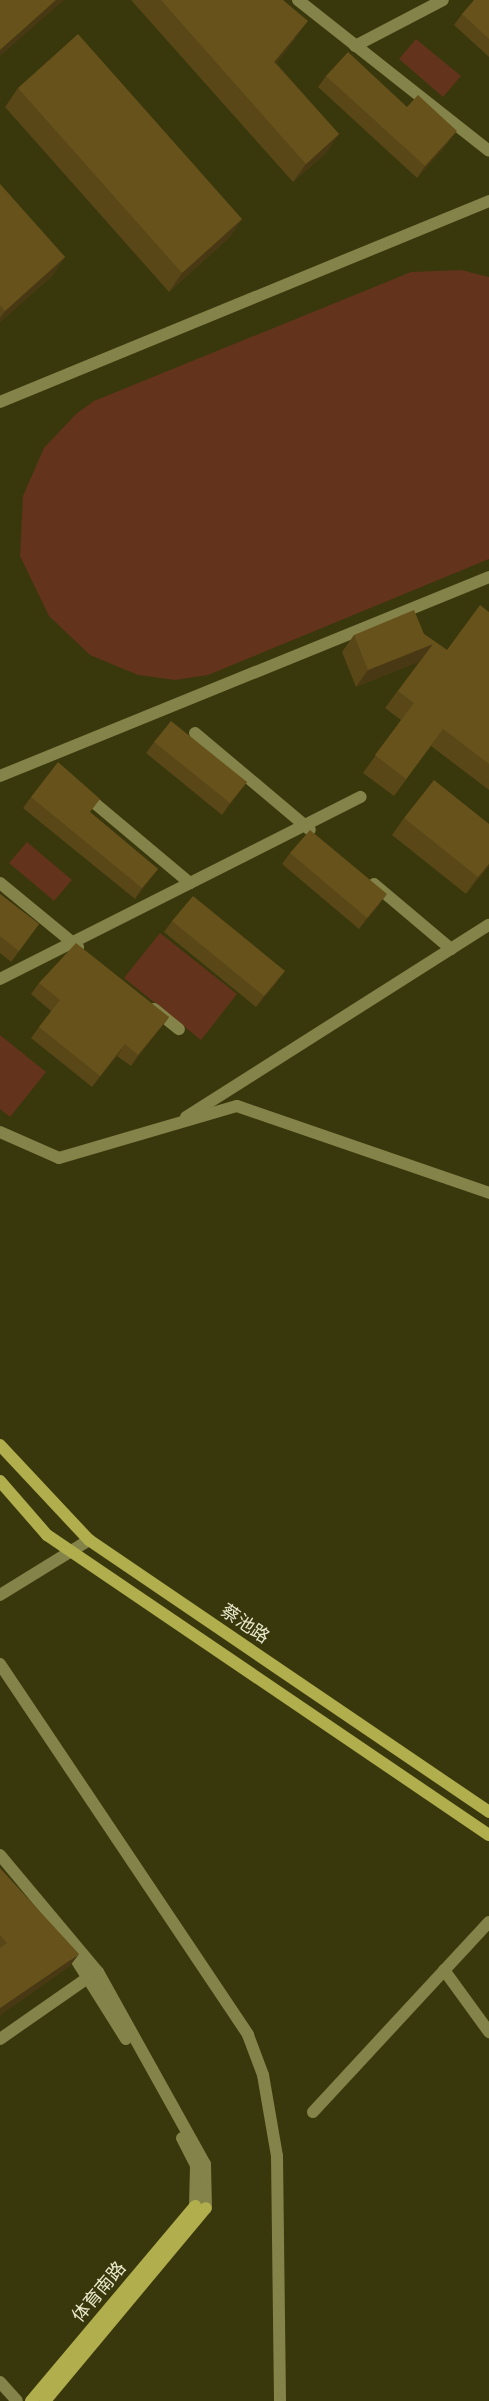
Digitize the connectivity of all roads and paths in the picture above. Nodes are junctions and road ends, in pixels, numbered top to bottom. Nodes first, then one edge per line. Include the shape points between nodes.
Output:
1 (298, 0) edge
2 (443, 0) edge
3 (355, 46) junction
4 (489, 151) edge
5 (489, 201) edge
6 (0, 402) edge
7 (489, 577) edge
8 (195, 733) dead end
9 (0, 776) edge
10 (76, 786) edge
11 (361, 797) dead end
12 (304, 825) junction
13 (322, 841) edge
14 (359, 872) edge
15 (0, 883) edge
16 (190, 883) junction
17 (489, 925) edge
18 (72, 942) junction
19 (451, 949) junction
20 (90, 957) edge
21 (0, 979) edge
22 (143, 1000) edge
23 (178, 1029) dead end
24 (176, 1124) junction
25 (0, 1132) edge
26 (489, 1193) edge
27 (0, 1445) edge
28 (0, 1481) edge
29 (89, 1540) junction
30 (67, 1549) junction
31 (0, 1594) edge
32 (0, 1664) edge
33 (489, 1812) edge
34 (489, 1835) edge
35 (0, 1855) edge
36 (0, 1870) edge
37 (489, 1922) edge
38 (444, 1970) junction
39 (89, 1977) junction
40 (489, 2032) edge
41 (0, 2038) edge
42 (313, 2112) dead end
43 (200, 2207) junction
44 (0, 2382) edge
45 (17, 2401) edge
46 (31, 2401) edge
47 (45, 2401) edge
48 (280, 2401) edge

1 - 3 street
2 - 3 street
3 - 4 street
5 - 6 street
7 - 9 street
8 - 12 street
10 - 16 street
11 - 12 street
12 - 13 street
12 - 16 street
14 - 19 street
15 - 18 street
16 - 18 street
17 - 19 street
18 - 20 street
18 - 21 street
19 - 24 street
22 - 23 street
24 - 25 street via 59,1158
24 - 26 street via 237,1106
27 - 29 street, 蔡池路
28 - 30 street, 蔡池路 via 47,1535
29 - 30 street
29 - 33 street, 蔡池路
30 - 31 street
30 - 34 street, 蔡池路
32 - 48 street via 248,2035 263,2075 278,2156
35 - 43 street via 98,1972 204,2164
36 - 39 street
37 - 38 street
38 - 40 street
38 - 42 street
39 - 41 street
39 - 43 street via 196,2166
43 - 46 street, 体育南路
43 - 47 street, 体育南路
44 - 45 street

